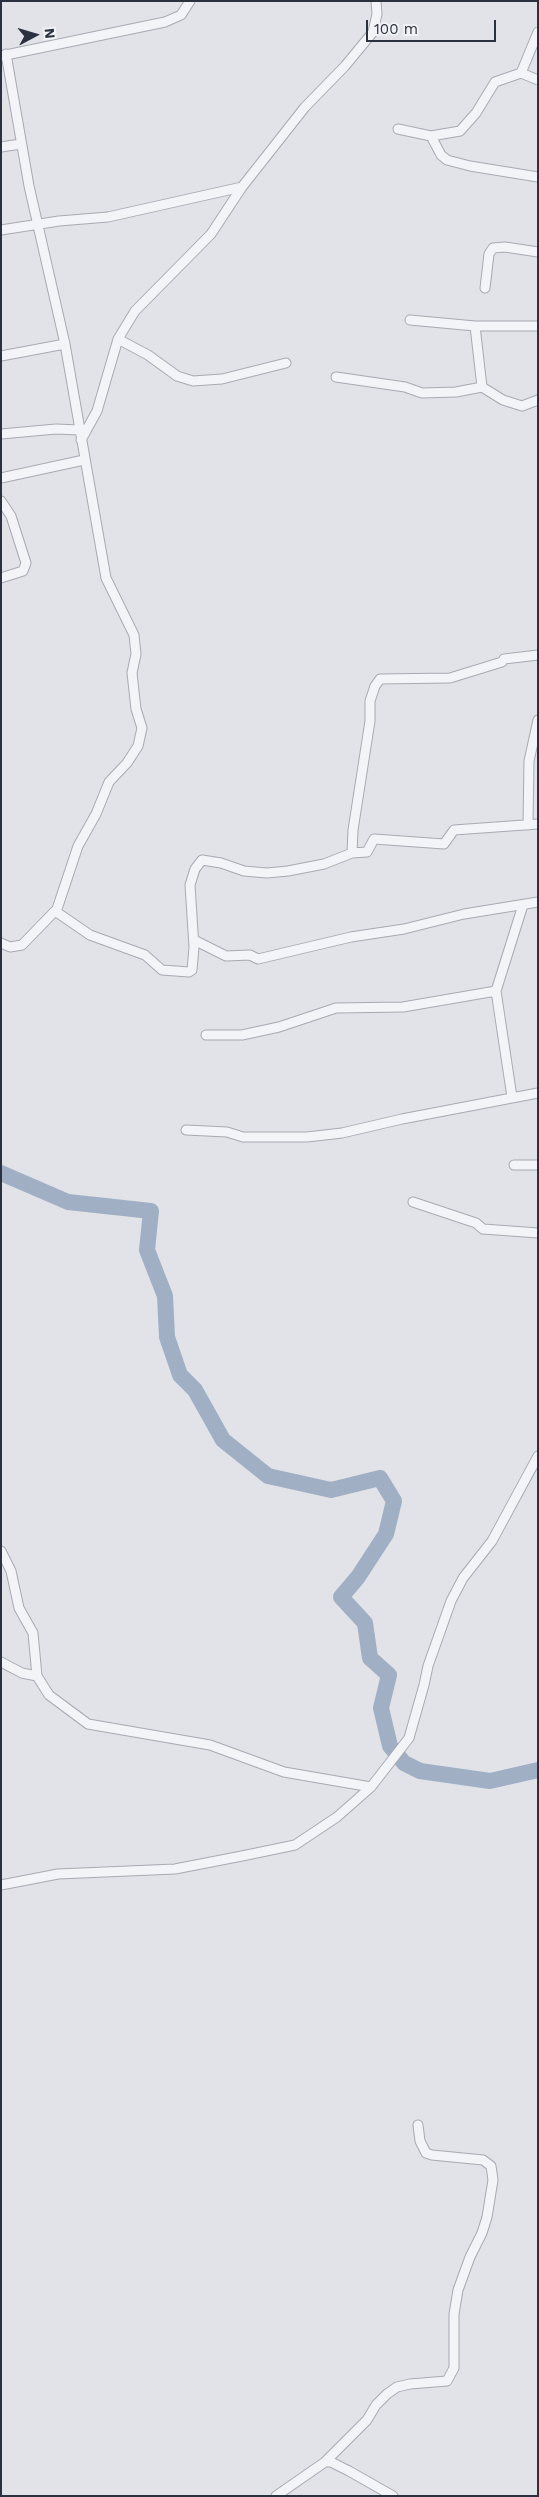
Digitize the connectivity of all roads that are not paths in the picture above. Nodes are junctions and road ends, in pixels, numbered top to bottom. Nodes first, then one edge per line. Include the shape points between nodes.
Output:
1 (190, 1) edge
2 (376, 1) edge
3 (537, 35) edge
4 (4, 55) edge
5 (521, 73) junction
6 (538, 80) edge
7 (398, 129) dead end
8 (431, 136) junction
9 (22, 144) junction
10 (1, 147) edge
11 (538, 177) edge
12 (242, 187) junction
13 (38, 225) junction
14 (1, 230) edge
15 (538, 252) edge
16 (485, 288) dead end
17 (410, 320) dead end
18 (475, 326) junction
19 (538, 326) edge
20 (118, 339) junction
21 (65, 344) junction
22 (1, 356) edge
23 (286, 363) dead end
24 (336, 377) dead end
25 (482, 388) junction
26 (538, 400) edge
27 (79, 430) junction
28 (1, 434) edge
29 (81, 440) junction
30 (84, 460) junction
31 (1, 478) edge
32 (1, 501) edge
33 (1, 578) edge
34 (538, 655) edge
35 (538, 720) edge
36 (533, 824) edge
37 (352, 853) junction
38 (538, 902) edge
39 (522, 905) junction
40 (56, 912) junction
41 (194, 940) junction
42 (1, 943) edge
43 (496, 991) junction
44 (206, 1035) dead end
45 (538, 1093) edge
46 (512, 1097) junction
47 (186, 1130) dead end
48 (514, 1165) dead end
49 (538, 1165) edge
50 (413, 1202) dead end
51 (538, 1233) edge
52 (538, 1456) edge
53 (1, 1551) edge
54 (1, 1662) edge
55 (37, 1676) junction
56 (371, 1787) junction
57 (1, 1885) edge
58 (418, 2125) dead end
59 (325, 2462) junction
60 (276, 2496) edge
61 (393, 2496) edge

1 - 4 street via 176,18 151,26
2 - 12 street via 373,32 305,106
3 - 5 street
4 - 9 street
5 - 6 street
5 - 8 street via 495,82 476,113 460,131
7 - 8 street
8 - 11 street via 447,160
9 - 10 street
9 - 13 street
12 - 13 street via 108,217
12 - 20 street via 211,234 135,311
13 - 14 street
13 - 21 street
15 - 16 street via 493,248 489,254
17 - 18 street
18 - 19 street
18 - 25 street
20 - 23 street via 177,376 193,381 239,375
20 - 29 street via 97,411
21 - 22 street
21 - 27 street
24 - 25 street via 422,393
25 - 26 street via 522,406
27 - 28 street
27 - 29 street
29 - 30 street
30 - 31 street
30 - 40 street via 108,584 134,635 136,654 132,673 142,728 138,746 109,782 81,840
32 - 33 street via 11,516 26,563 23,571
34 - 37 street via 504,659 450,678 380,680 370,701
35 - 36 street via 529,761
36 - 37 street via 454,830 444,844 374,839 367,852
37 - 41 street via 324,864 268,873 244,871 202,860 190,885
38 - 39 street
39 - 41 street via 351,937 258,959 250,955 226,956
39 - 43 street
40 - 41 street via 90,935 145,955 166,972 192,970
40 - 42 street via 53,911 22,945 10,947
43 - 44 street via 402,1007 336,1008 279,1027 242,1035
43 - 46 street
45 - 46 street
46 - 47 street via 342,1133 307,1137 242,1137 227,1132
48 - 49 street
50 - 51 street via 476,1223 482,1229
52 - 56 street via 492,1541 451,1601 405,1745
53 - 55 street via 11,1571 19,1608 33,1633
54 - 55 street via 22,1673
55 - 56 street via 49,1695 88,1724 210,1744 284,1772
56 - 57 street via 337,1817 295,1844 175,1869 58,1874
58 - 59 street via 426,2153 483,2160 491,2166 492,2180 482,2233 458,2290 454,2314 454,2368 447,2381 410,2384 387,2394 367,2420
59 - 60 street
59 - 61 street via 331,2462

